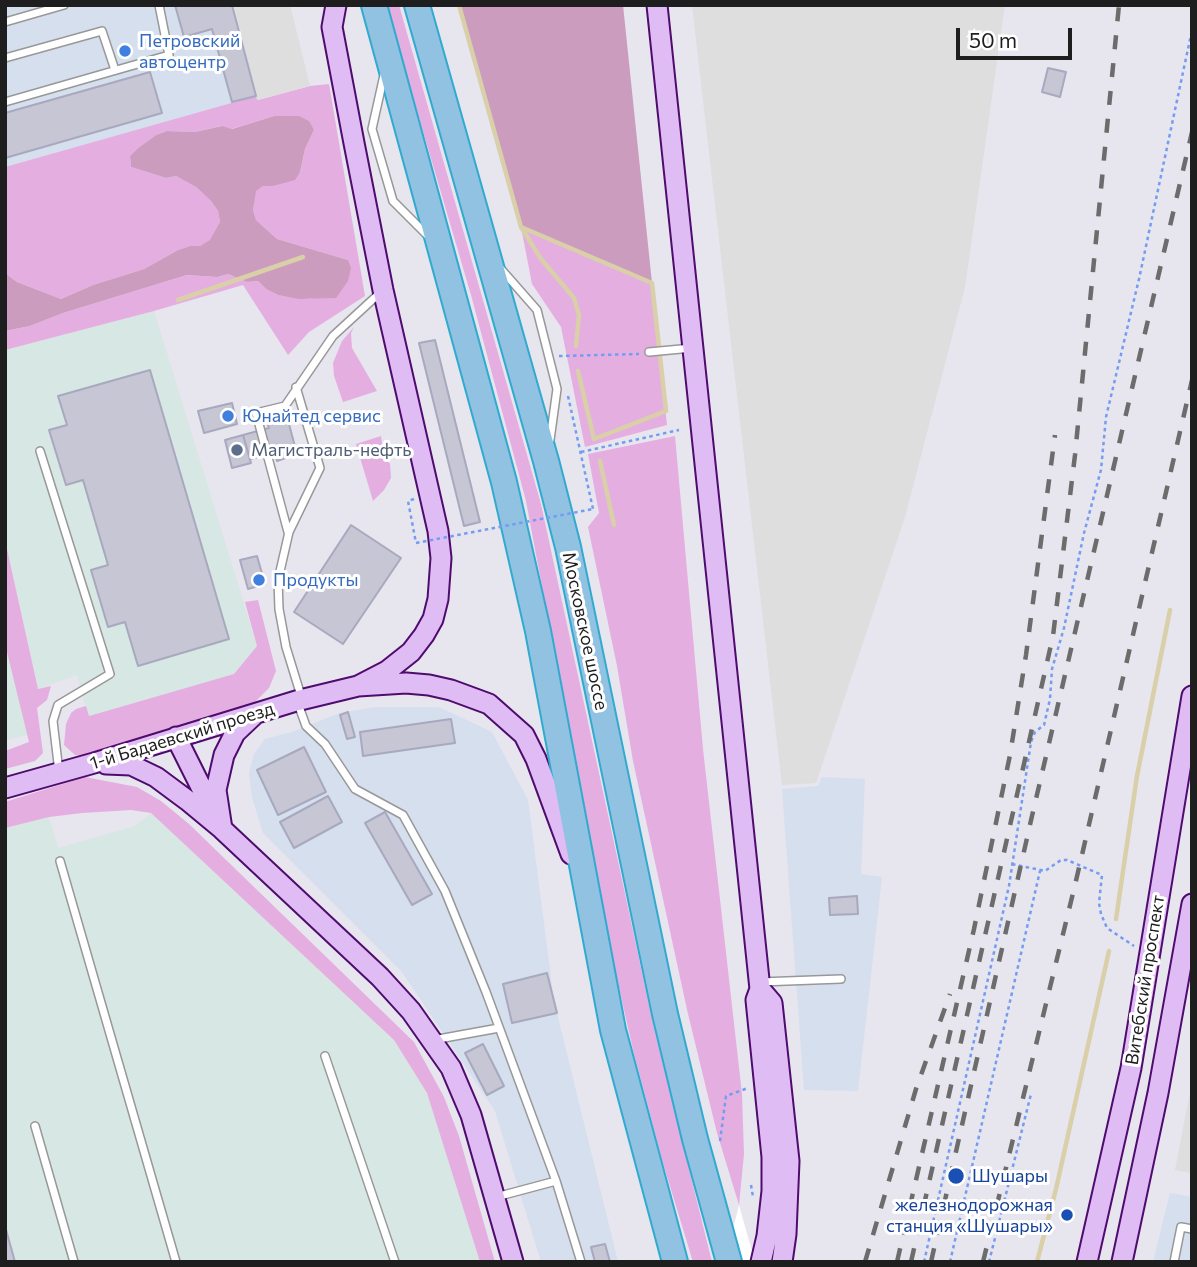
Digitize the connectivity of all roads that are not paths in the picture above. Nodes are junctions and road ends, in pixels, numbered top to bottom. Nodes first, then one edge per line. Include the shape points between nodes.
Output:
1 (64, 5) edge
2 (159, 5) edge
3 (336, 5) edge
4 (374, 5) edge
5 (417, 5) edge
6 (428, 5) edge
7 (657, 5) edge
8 (5, 22) edge
9 (388, 57) junction
10 (5, 58) edge
11 (433, 58) junction
12 (115, 71) junction
13 (5, 102) edge
14 (440, 248) junction
15 (383, 290) junction
16 (693, 348) junction
17 (649, 352) road end
18 (296, 387) junction
19 (40, 451) dead end
20 (289, 532) junction
21 (358, 686) junction
22 (1192, 696) edge
23 (299, 700) junction
24 (257, 712) junction
25 (176, 737) junction
26 (94, 763) junction
27 (59, 773) junction
28 (5, 788) edge
29 (222, 829) junction
30 (60, 862) dead end
31 (586, 894) junction
32 (1192, 904) edge
33 (841, 979) dead end
34 (760, 985) junction
35 (499, 1028) junction
36 (433, 1040) junction
37 (325, 1056) dead end
38 (35, 1126) dead end
39 (556, 1181) junction
40 (496, 1197) junction
41 (1192, 1229) edge
42 (1122, 1260) edge
43 (74, 1262) edge
44 (176, 1262) edge
45 (395, 1262) edge
46 (513, 1262) edge
47 (581, 1262) edge
48 (675, 1262) edge
49 (730, 1262) edge
50 (761, 1262) edge
51 (782, 1262) edge
52 (1087, 1262) edge
53 (1174, 1262) edge

1 - 8 lane
2 - 12 lane via 169,55
3 - 15 street via 332,27
4 - 9 highway
5 - 11 highway, Московское шоссе
6 - 11 street
7 - 16 street
9 - 14 highway
9 - 14 lane via 372,129 393,201
10 - 12 lane via 102,32
11 - 49 highway, Московское шоссе via 568,547 665,1014
12 - 13 lane
14 - 31 highway via 504,482 538,631
15 - 18 lane via 333,336
15 - 21 street via 438,531 441,580 425,635 387,671
16 - 17 lane
16 - 34 street
18 - 20 lane via 320,468
18 - 20 lane via 285,406 256,413
19 - 27 lane via 110,674 58,705 53,722
20 - 23 lane via 278,580 278,609
21 - 23 street, 1-й Бадаевский проезд
21 - 31 street via 429,685 489,704 508,719 530,743
22 - 52 street, Витебский проспект via 1131,1068
23 - 24 street, 1-й Бадаевский проезд
23 - 35 lane via 306,726 325,744 355,789 403,815 445,891
24 - 25 street, 1-й Бадаевский проезд
24 - 29 street via 223,755 216,790
25 - 26 street, 1-й Бадаевский проезд
25 - 29 street
26 - 27 street, 1-й Бадаевский проезд
26 - 29 street via 131,765 156,777
27 - 28 street, 1-й Бадаевский проезд
29 - 36 street via 380,977
30 - 44 lane
31 - 48 highway via 614,1030
32 - 42 street, Витебский проспект
33 - 34 lane
34 - 50 street via 756,1000 772,1157 772,1191
34 - 51 street via 772,1003 789,1161
35 - 36 lane
35 - 39 lane
36 - 40 street via 471,1115
37 - 45 lane
38 - 43 lane
39 - 40 lane
39 - 47 lane
40 - 46 street
41 - 53 lane via 1181,1227

